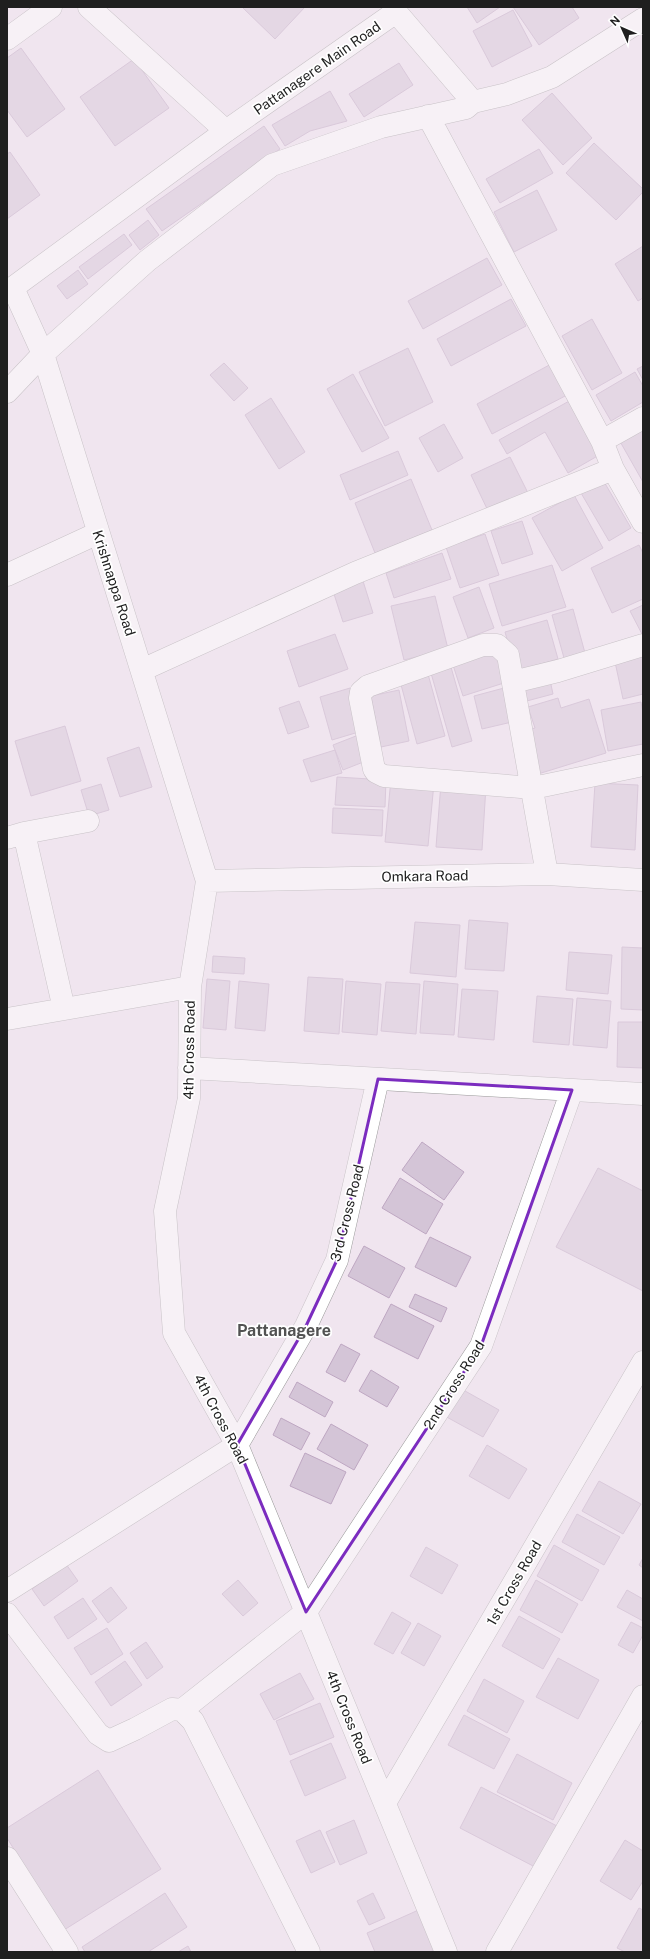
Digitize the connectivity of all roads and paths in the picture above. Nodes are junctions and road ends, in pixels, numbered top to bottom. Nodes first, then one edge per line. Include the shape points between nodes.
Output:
1 (51, 7) edge
2 (89, 7) edge
3 (397, 9) edge
4 (643, 19) edge
5 (7, 39) edge
6 (474, 102) junction
7 (428, 116) junction
8 (226, 132) junction
9 (10, 290) edge
10 (43, 354) junction
11 (7, 392) edge
12 (643, 418) edge
13 (602, 441) junction
14 (613, 469) junction
15 (642, 517) edge
16 (98, 533) junction
17 (7, 575) edge
18 (643, 645) edge
19 (142, 670) junction
20 (513, 682) junction
21 (643, 765) edge
22 (533, 788) junction
23 (88, 821) dead end
24 (15, 836) edge
25 (547, 874) junction
26 (643, 880) edge
27 (207, 881) junction
28 (190, 987) junction
29 (64, 1009) junction
30 (7, 1019) edge
31 (190, 1068) junction
32 (378, 1079) junction
33 (572, 1090) junction
34 (643, 1094) edge
35 (643, 1362) edge
36 (238, 1445) junction
37 (7, 1591) edge
38 (306, 1612) junction
39 (7, 1614) edge
40 (643, 1696) edge
41 (182, 1710) junction
42 (385, 1803) junction
43 (7, 1858) edge
44 (67, 1952) edge
45 (309, 1952) edge
46 (446, 1952) edge
47 (497, 1952) edge

1 - 5 street
2 - 8 street
3 - 6 street, Pattanagere Main Road
3 - 8 street, Pattanagere Main Road
4 - 6 street via 552,77 507,94
6 - 7 street via 466,108
7 - 10 street via 381,127 272,165 147,261
7 - 13 street
8 - 9 street, Pattanagere Main Road
9 - 10 street, Krishnappa Road
10 - 11 street
10 - 16 street, Krishnappa Road
12 - 13 street
13 - 14 street
14 - 15 street
14 - 19 street via 356,572
16 - 17 street
16 - 19 street, Krishnappa Road
18 - 20 street
19 - 27 street, Krishnappa Road
20 - 22 street
20 - 22 street via 508,655 498,645 483,645 368,686 361,692 360,698 374,769 378,774
21 - 22 street
22 - 25 street
23 - 24 street
24 - 29 street
25 - 26 street, Omkara Road
25 - 27 street, Omkara Road
27 - 28 street, 4th Cross Road
28 - 29 street
28 - 31 street, 4th Cross Road
29 - 30 street
31 - 32 street
31 - 36 street, 4th Cross Road via 189,1098 165,1211 174,1333
32 - 33 street
32 - 36 street, 3rd Cross Road via 337,1260 306,1326
33 - 34 street
33 - 38 street, 2nd Cross Road via 481,1346
35 - 42 street, 1st Cross Road
36 - 37 street
36 - 38 street, 4th Cross Road
38 - 41 street, 2nd Cross Road
38 - 42 street, 4th Cross Road
39 - 41 street via 98,1734 109,1741 172,1709
40 - 47 street
41 - 45 street via 193,1721
42 - 46 street, 4th Cross Road
43 - 44 street

